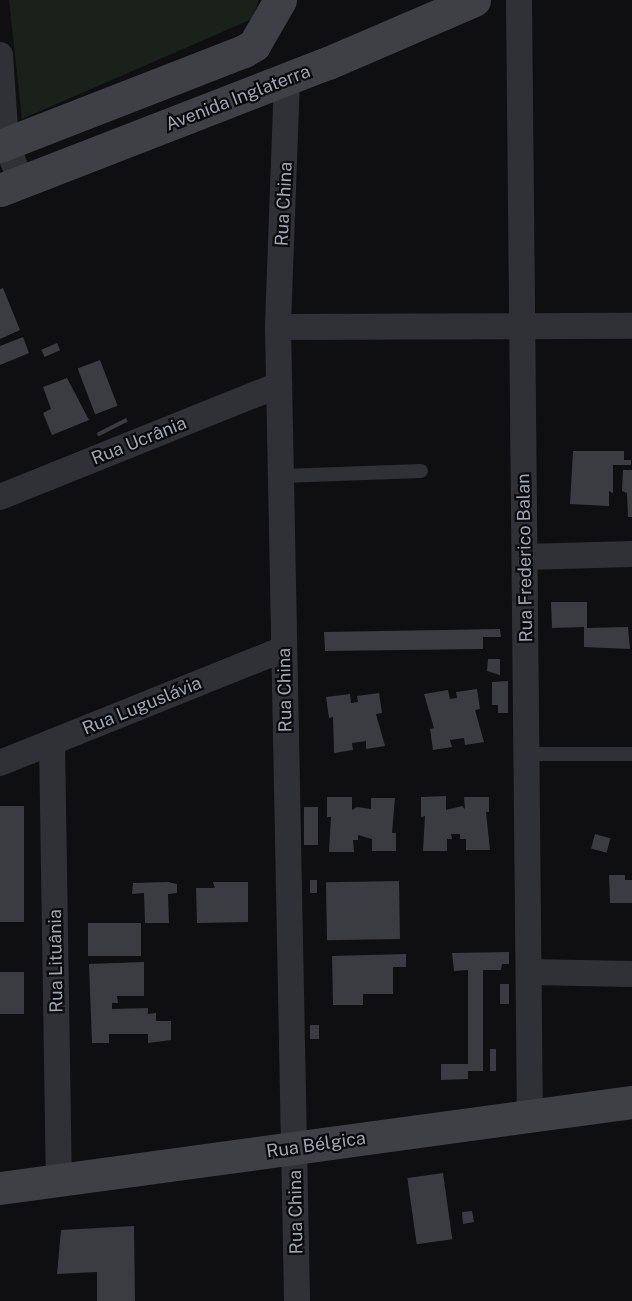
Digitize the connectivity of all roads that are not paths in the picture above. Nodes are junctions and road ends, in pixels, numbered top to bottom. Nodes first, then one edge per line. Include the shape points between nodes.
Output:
1 (280, 0) edge
2 (474, 0) edge
3 (519, 0) edge
4 (254, 45) junction
5 (0, 55) edge
6 (287, 79) junction
7 (3, 145) edge
8 (10, 186) edge
9 (278, 327) junction
10 (632, 327) edge
11 (522, 328) junction
12 (279, 385) junction
13 (421, 471) dead end
14 (282, 476) junction
15 (0, 497) edge
16 (632, 554) edge
17 (525, 556) junction
18 (284, 649) junction
19 (52, 742) junction
20 (527, 754) junction
21 (632, 754) edge
22 (0, 763) edge
23 (529, 972) junction
24 (632, 974) edge
25 (632, 1102) edge
26 (530, 1116) junction
27 (294, 1148) junction
28 (59, 1180) junction
29 (0, 1188) edge
30 (297, 1301) edge

1 - 4 main road
2 - 6 main road, Avenida Inglaterra
3 - 11 street, Rua Frederico Balan
4 - 6 main road via 273,55
4 - 7 main road
5 - 7 street
6 - 8 main road, Avenida Inglaterra
6 - 9 street, Rua China
7 - 8 street
9 - 11 street
9 - 12 street, Rua China
10 - 11 street
11 - 17 street, Rua Frederico Balan
12 - 14 street, Rua China
12 - 15 street, Rua Ucrânia
13 - 14 lane
14 - 18 street, Rua China
16 - 17 street
17 - 20 street, Rua Frederico Balan
18 - 19 street, Rua Luguslávia
18 - 27 street, Rua China
19 - 22 street, Rua Luguslávia
19 - 28 street, Rua Lituânia
20 - 21 lane
20 - 23 street, Rua Frederico Balan
23 - 24 street
23 - 26 street, Rua Frederico Balan
25 - 26 main road, Rua Bélgica
26 - 27 main road, Rua Bélgica
27 - 28 main road, Rua Bélgica
27 - 30 street, Rua China
28 - 29 main road, Rua Bélgica

